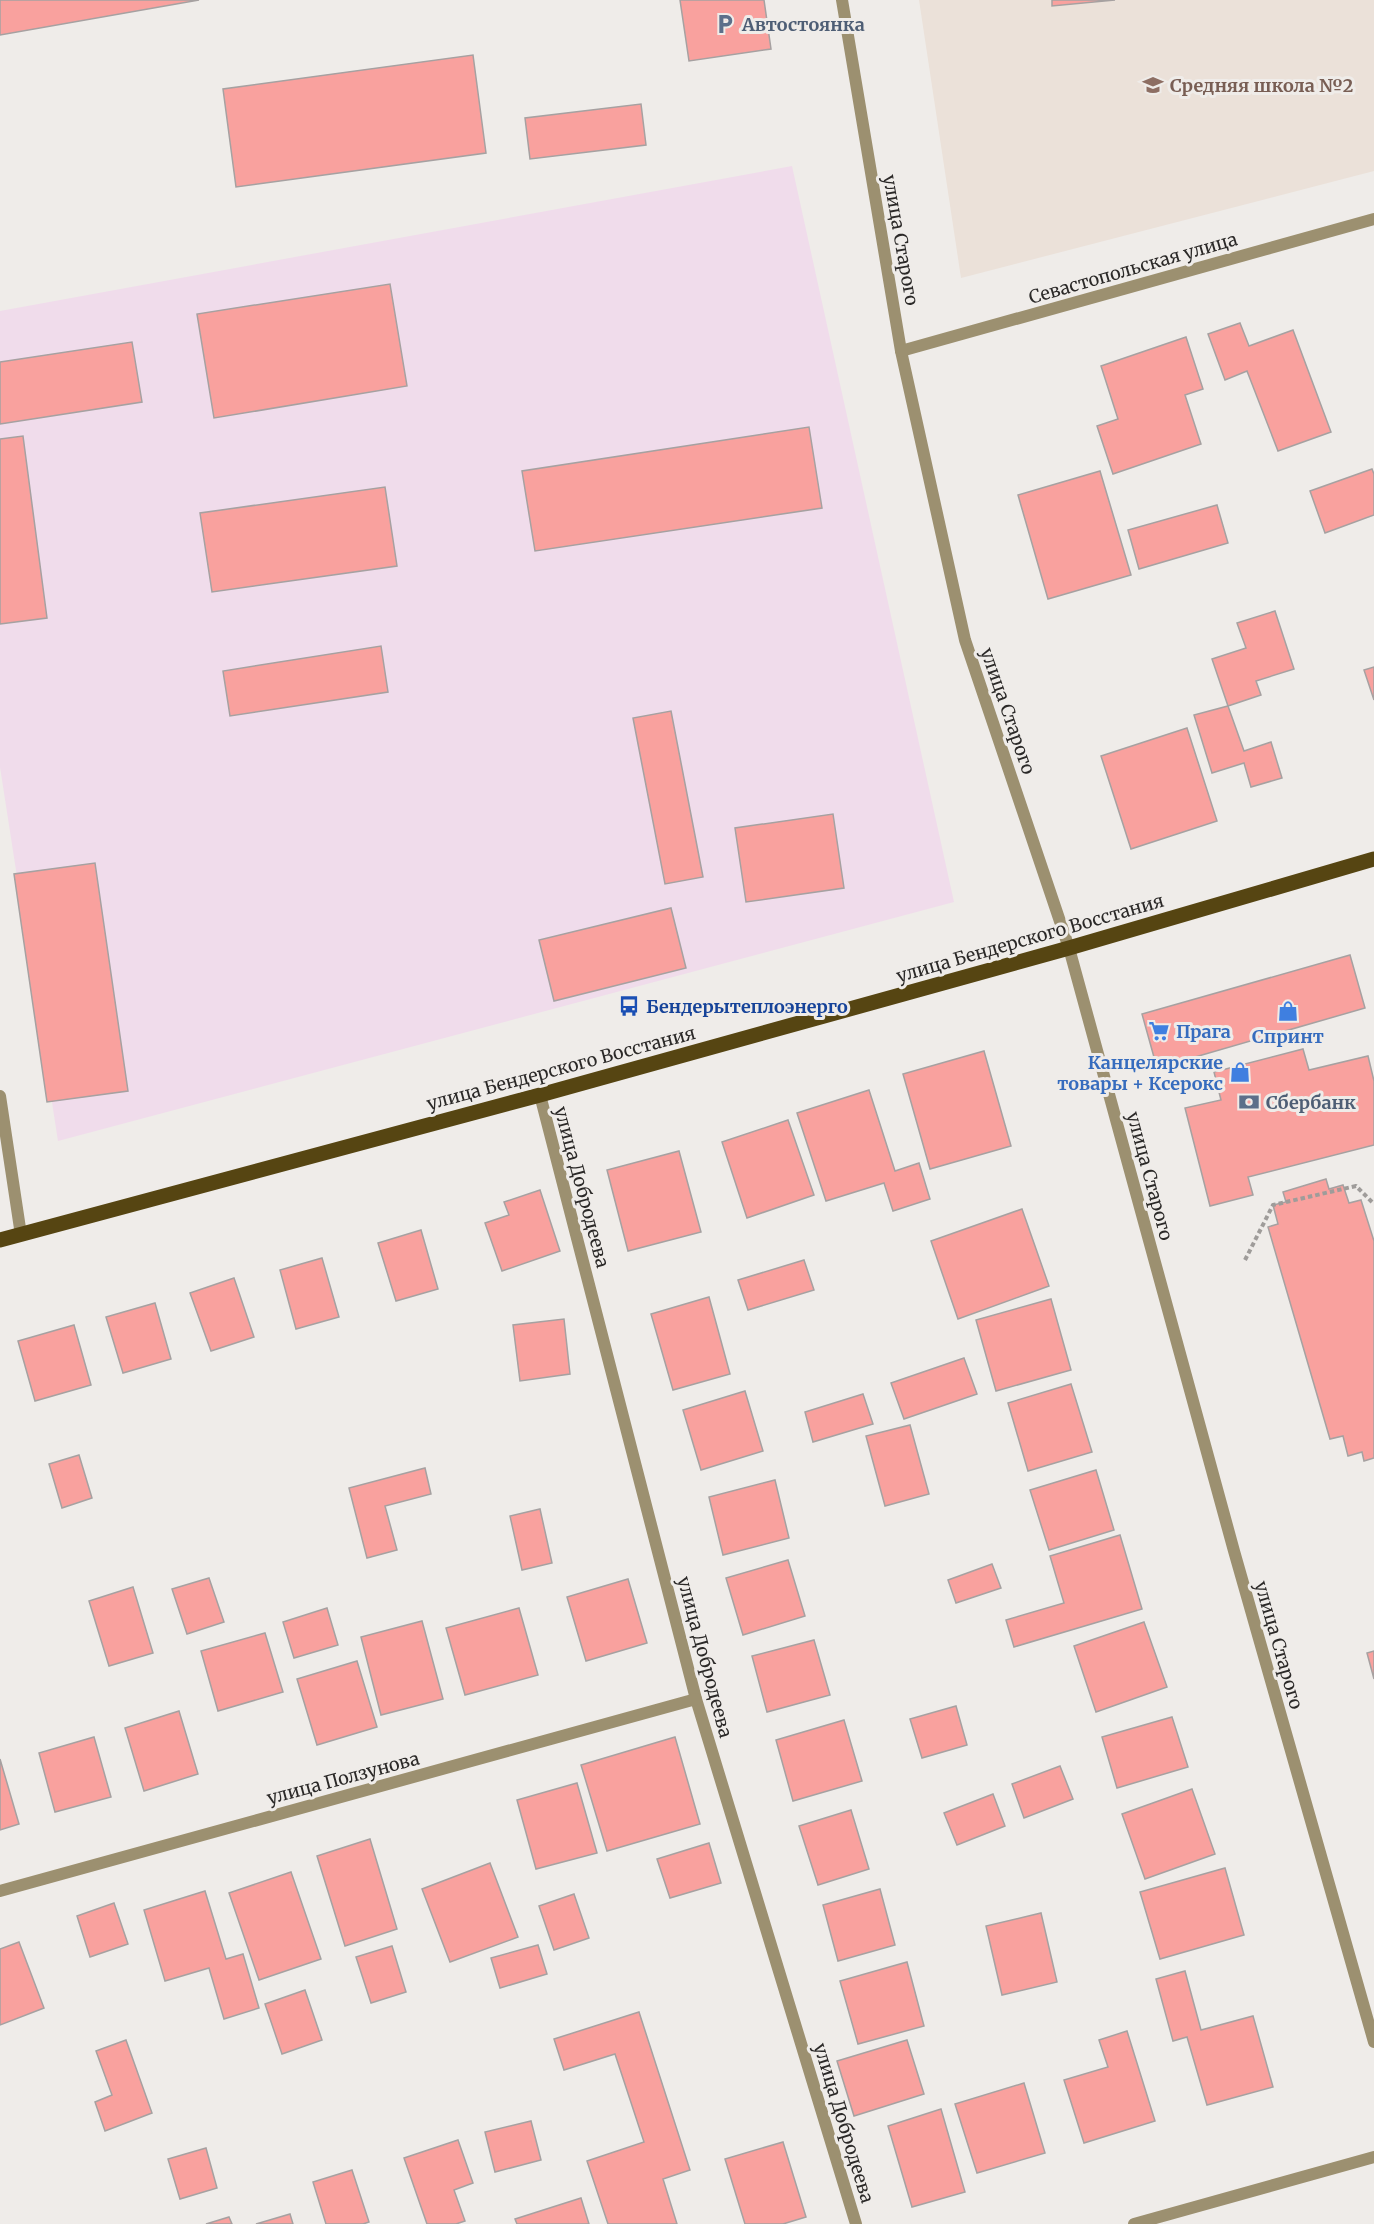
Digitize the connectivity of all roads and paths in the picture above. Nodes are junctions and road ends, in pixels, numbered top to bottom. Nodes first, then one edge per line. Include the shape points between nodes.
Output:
1 (842, 0) edge
2 (1374, 219) edge
3 (901, 351) junction
4 (1374, 859) edge
5 (1069, 948) junction
6 (540, 1095) junction
7 (0, 1096) edge
8 (1374, 1204) edge
9 (21, 1235) junction
10 (0, 1240) edge
11 (1245, 1260) dead end
12 (696, 1699) junction
13 (0, 1891) edge
14 (1374, 2042) edge
15 (1374, 2157) edge
16 (856, 2224) edge
17 (1134, 2224) edge

1 - 3 street, улица Старого
2 - 3 street, Севастопольская улица
3 - 5 street, улица Старого via 965,640
4 - 5 main road, улица Бендерского Восстания
5 - 6 main road, улица Бендерского Восстания
5 - 14 street, улица Старого
6 - 9 main road, улица Бендерского Восстания
6 - 12 street, улица Добродеева
7 - 9 street
8 - 11 path via 1356,1186 1273,1206
9 - 10 main road, улица Бендерского Восстания
12 - 13 street, улица Ползунова
12 - 16 street, улица Добродеева
15 - 17 street

